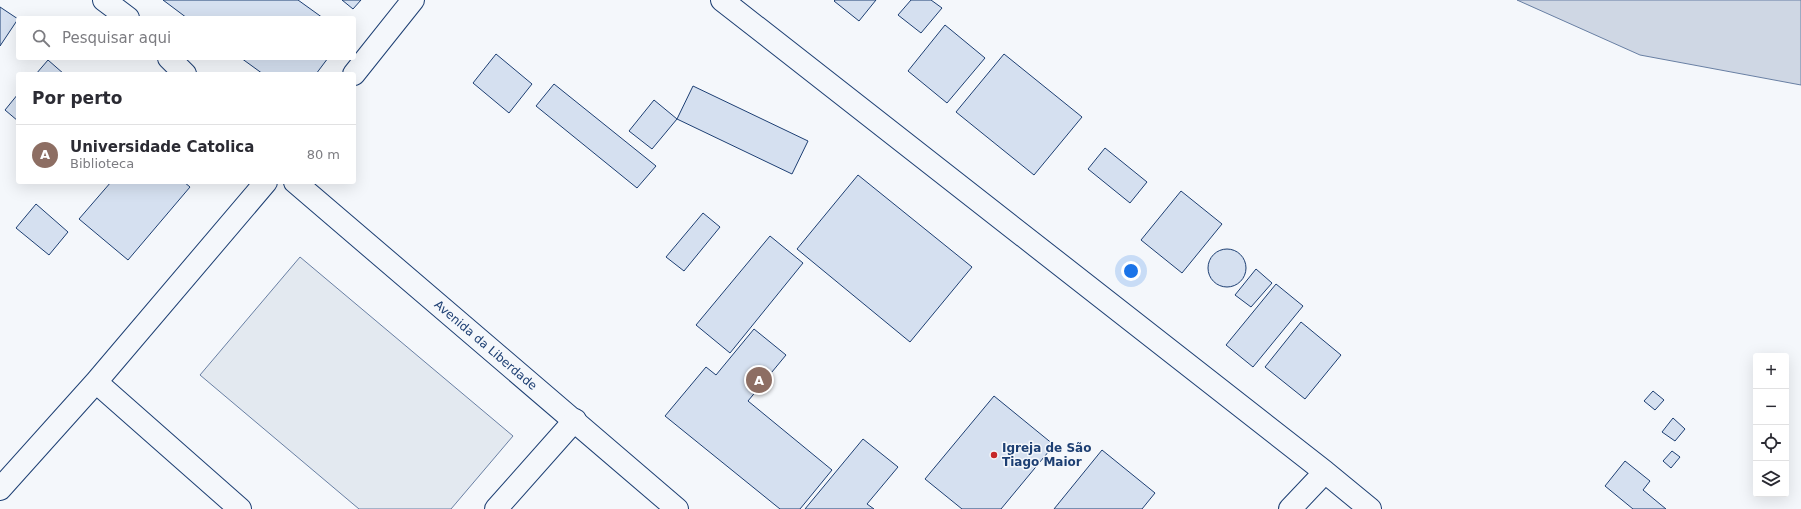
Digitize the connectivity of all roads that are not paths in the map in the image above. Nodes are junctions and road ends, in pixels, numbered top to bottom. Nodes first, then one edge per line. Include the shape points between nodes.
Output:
1 (104, 0) edge
2 (413, 0) edge
3 (722, 0) edge
4 (125, 16) edge
5 (171, 60) edge
6 (183, 72) edge
7 (356, 72) edge
8 (264, 184) edge
9 (297, 184) edge
10 (96, 382) junction
11 (575, 420) junction
12 (1326, 472) junction
13 (0, 489) edge
14 (240, 509) edge
15 (496, 509) edge
16 (677, 509) edge
17 (1290, 509) edge
18 (1370, 509) edge

1 - 4 street
2 - 7 street
3 - 12 street
5 - 6 street
8 - 10 street
9 - 11 street, Avenida da Liberdade
10 - 13 street
10 - 14 street
11 - 15 street
11 - 16 street, Avenida da Liberdade
12 - 17 street
12 - 18 street

